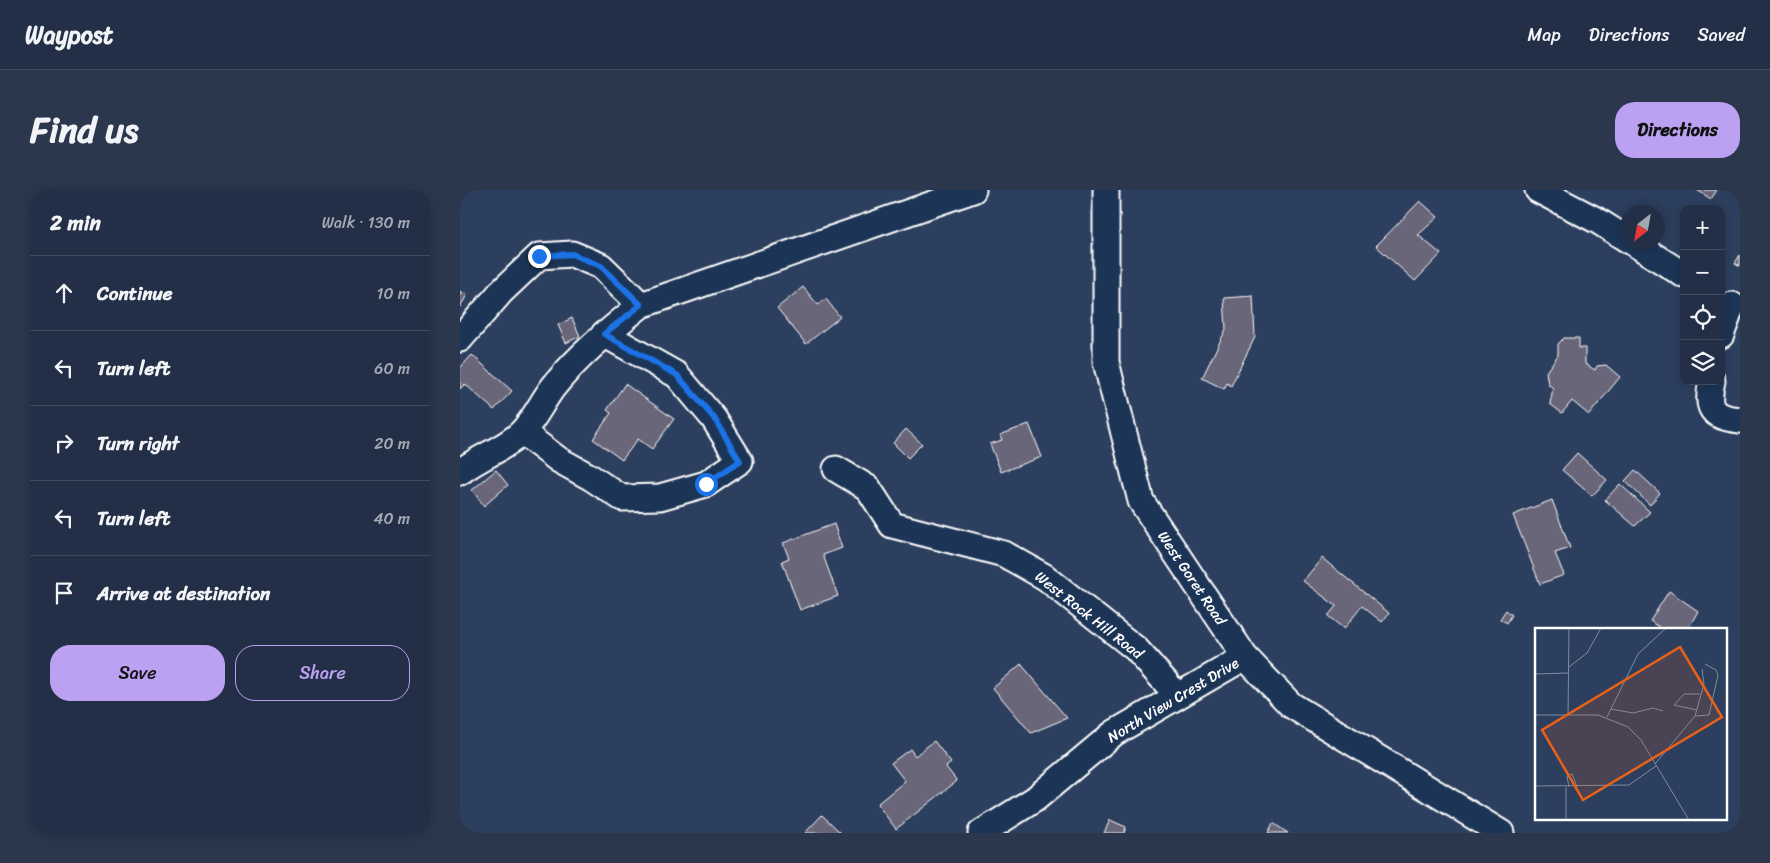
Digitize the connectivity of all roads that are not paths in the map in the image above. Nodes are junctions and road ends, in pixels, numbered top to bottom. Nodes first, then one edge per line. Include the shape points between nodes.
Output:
1 (973, 190) edge
2 (1106, 190) edge
3 (1538, 190) edge
4 (1620, 235) edge
5 (1645, 250) edge
6 (1680, 272) edge
7 (641, 305) junction
8 (1731, 305) edge
9 (1725, 323) edge
10 (604, 334) junction
11 (460, 339) edge
12 (1711, 385) edge
13 (1740, 420) edge
14 (522, 432) junction
15 (836, 470) dead end
16 (460, 472) edge
17 (1245, 657) junction
18 (1178, 696) junction
19 (1495, 832) edge
20 (981, 833) edge

1 - 7 street
2 - 17 street, West Goret Road via 1106,362 1141,501
3 - 4 street
5 - 6 street
7 - 10 street
7 - 11 street via 601,266 572,254 539,256 501,292
8 - 9 street
10 - 14 street via 553,386
10 - 14 street via 677,375 714,418 740,461 706,484 660,497 622,498 559,460
12 - 13 street via 1709,403 1715,412
14 - 16 street
15 - 18 street, West Rock Hill Road via 868,488 892,525 1004,554 1045,577 1136,649
17 - 18 street, North View Crest Drive
17 - 19 street, West Goret Road via 1291,705
18 - 20 street, North View Crest Drive via 1114,733 1035,798

